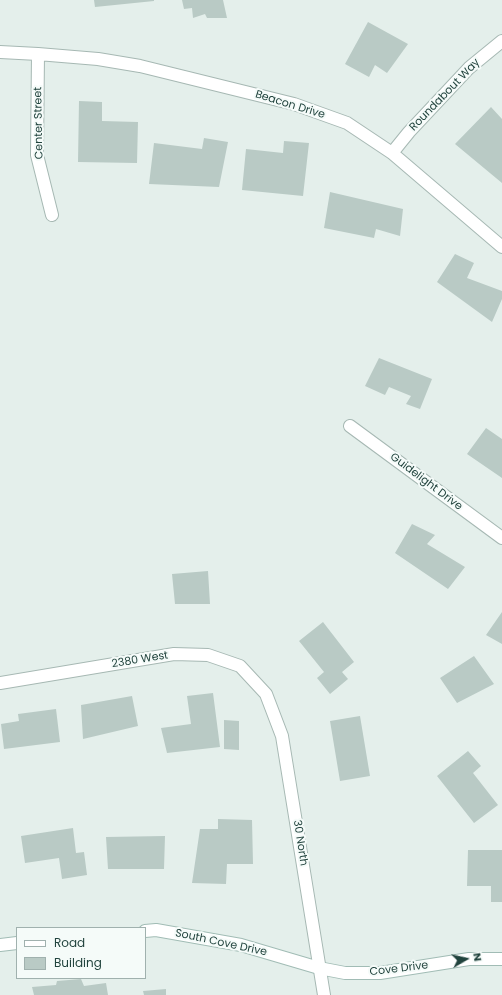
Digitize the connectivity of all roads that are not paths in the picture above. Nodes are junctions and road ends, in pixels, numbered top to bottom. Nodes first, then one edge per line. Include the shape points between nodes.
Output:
1 (502, 40) edge
2 (0, 52) edge
3 (38, 54) junction
4 (392, 153) junction
5 (52, 215) dead end
6 (502, 247) edge
7 (350, 426) dead end
8 (502, 538) edge
9 (0, 682) edge
10 (266, 694) joint
11 (146, 931) edge
12 (16, 943) edge
13 (0, 945) edge
14 (502, 959) edge
15 (319, 968) junction
16 (324, 995) edge

1 - 4 street, Roundabout Way via 469,68
2 - 3 street, Beacon Drive
3 - 4 street, Beacon Drive via 98,58 140,66 294,104 347,123
3 - 5 street, Center Street via 37,154
4 - 6 street, Beacon Drive
7 - 8 street, Guidelight Drive
9 - 10 street, 2380 West via 174,654 208,654 240,666
10 - 15 street, 30 North via 282,736
11 - 15 street, South Cove Drive via 156,930 241,945
12 - 13 street
14 - 15 street, Cove Drive via 469,959 380,972 345,973
15 - 16 street, 30 North

